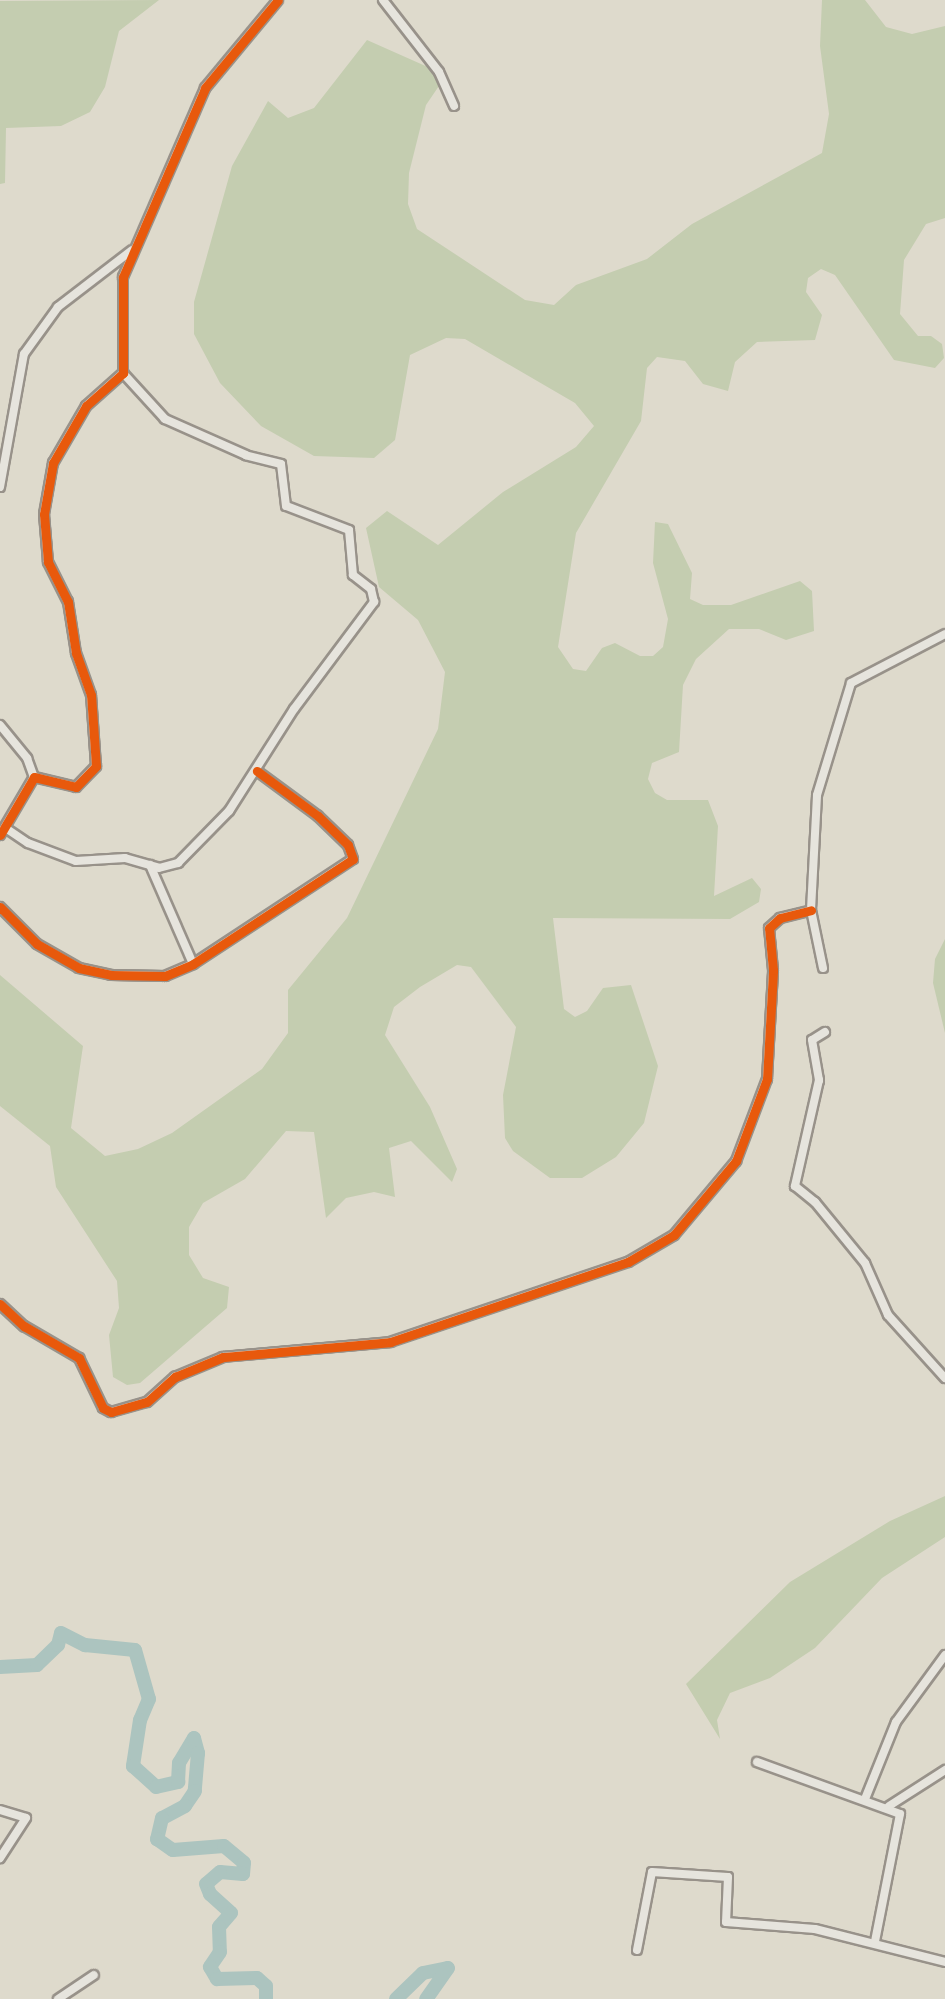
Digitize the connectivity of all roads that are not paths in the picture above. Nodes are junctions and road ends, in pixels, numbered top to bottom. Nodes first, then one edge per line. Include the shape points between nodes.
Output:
1 (278, 0) edge
2 (383, 0) edge
3 (454, 106) dead end
4 (132, 249) junction
5 (123, 373) junction
6 (0, 487) edge
7 (945, 634) edge
8 (0, 725) edge
9 (257, 771) junction
10 (34, 777) junction
11 (7, 829) junction
12 (0, 835) edge
13 (150, 865) junction
14 (0, 907) edge
15 (811, 910) junction
16 (193, 964) junction
17 (823, 968) dead end
18 (825, 1032) dead end
19 (0, 1304) edge
20 (945, 1378) edge
21 (945, 1655) edge
22 (757, 1762) dead end
23 (945, 1770) edge
24 (865, 1799) junction
25 (889, 1806) junction
26 (0, 1810) edge
27 (0, 1858) edge
28 (875, 1942) junction
29 (637, 1950) dead end
30 (945, 1962) edge
31 (94, 1975) dead end
32 (58, 1999) edge

1 - 4 street via 212,75
2 - 3 street via 439,72
4 - 5 street via 121,298
4 - 6 street via 58,308 24,354
5 - 9 street via 165,419 246,455 281,464 286,506 349,530 353,575 374,595 348,644 294,708
5 - 10 street via 86,406 59,450 44,514 50,570 68,602 76,653 91,695 96,766 76,787
7 - 15 street via 851,683 817,795
8 - 10 street via 27,758
9 - 13 street via 193,851 169,867
9 - 16 street via 318,816 348,845 353,859
10 - 11 street
11 - 12 street
11 - 13 street via 28,843 76,861 125,858
13 - 16 street
14 - 16 street via 37,944 80,968 111,975 165,976
15 - 17 street
15 - 19 street via 780,918 769,928 773,970 767,1079 736,1161 674,1235 628,1262 390,1342 223,1357 175,1377 147,1402 111,1412 103,1408 79,1358 24,1326
18 - 20 street via 812,1040 819,1080 795,1186 815,1202 865,1263 888,1315
21 - 24 street via 896,1722
22 - 24 street
23 - 25 street
24 - 25 street
25 - 28 street via 901,1817
26 - 27 street via 26,1818
28 - 29 street via 815,1929 726,1922 728,1877 652,1872
28 - 30 street
31 - 32 street

